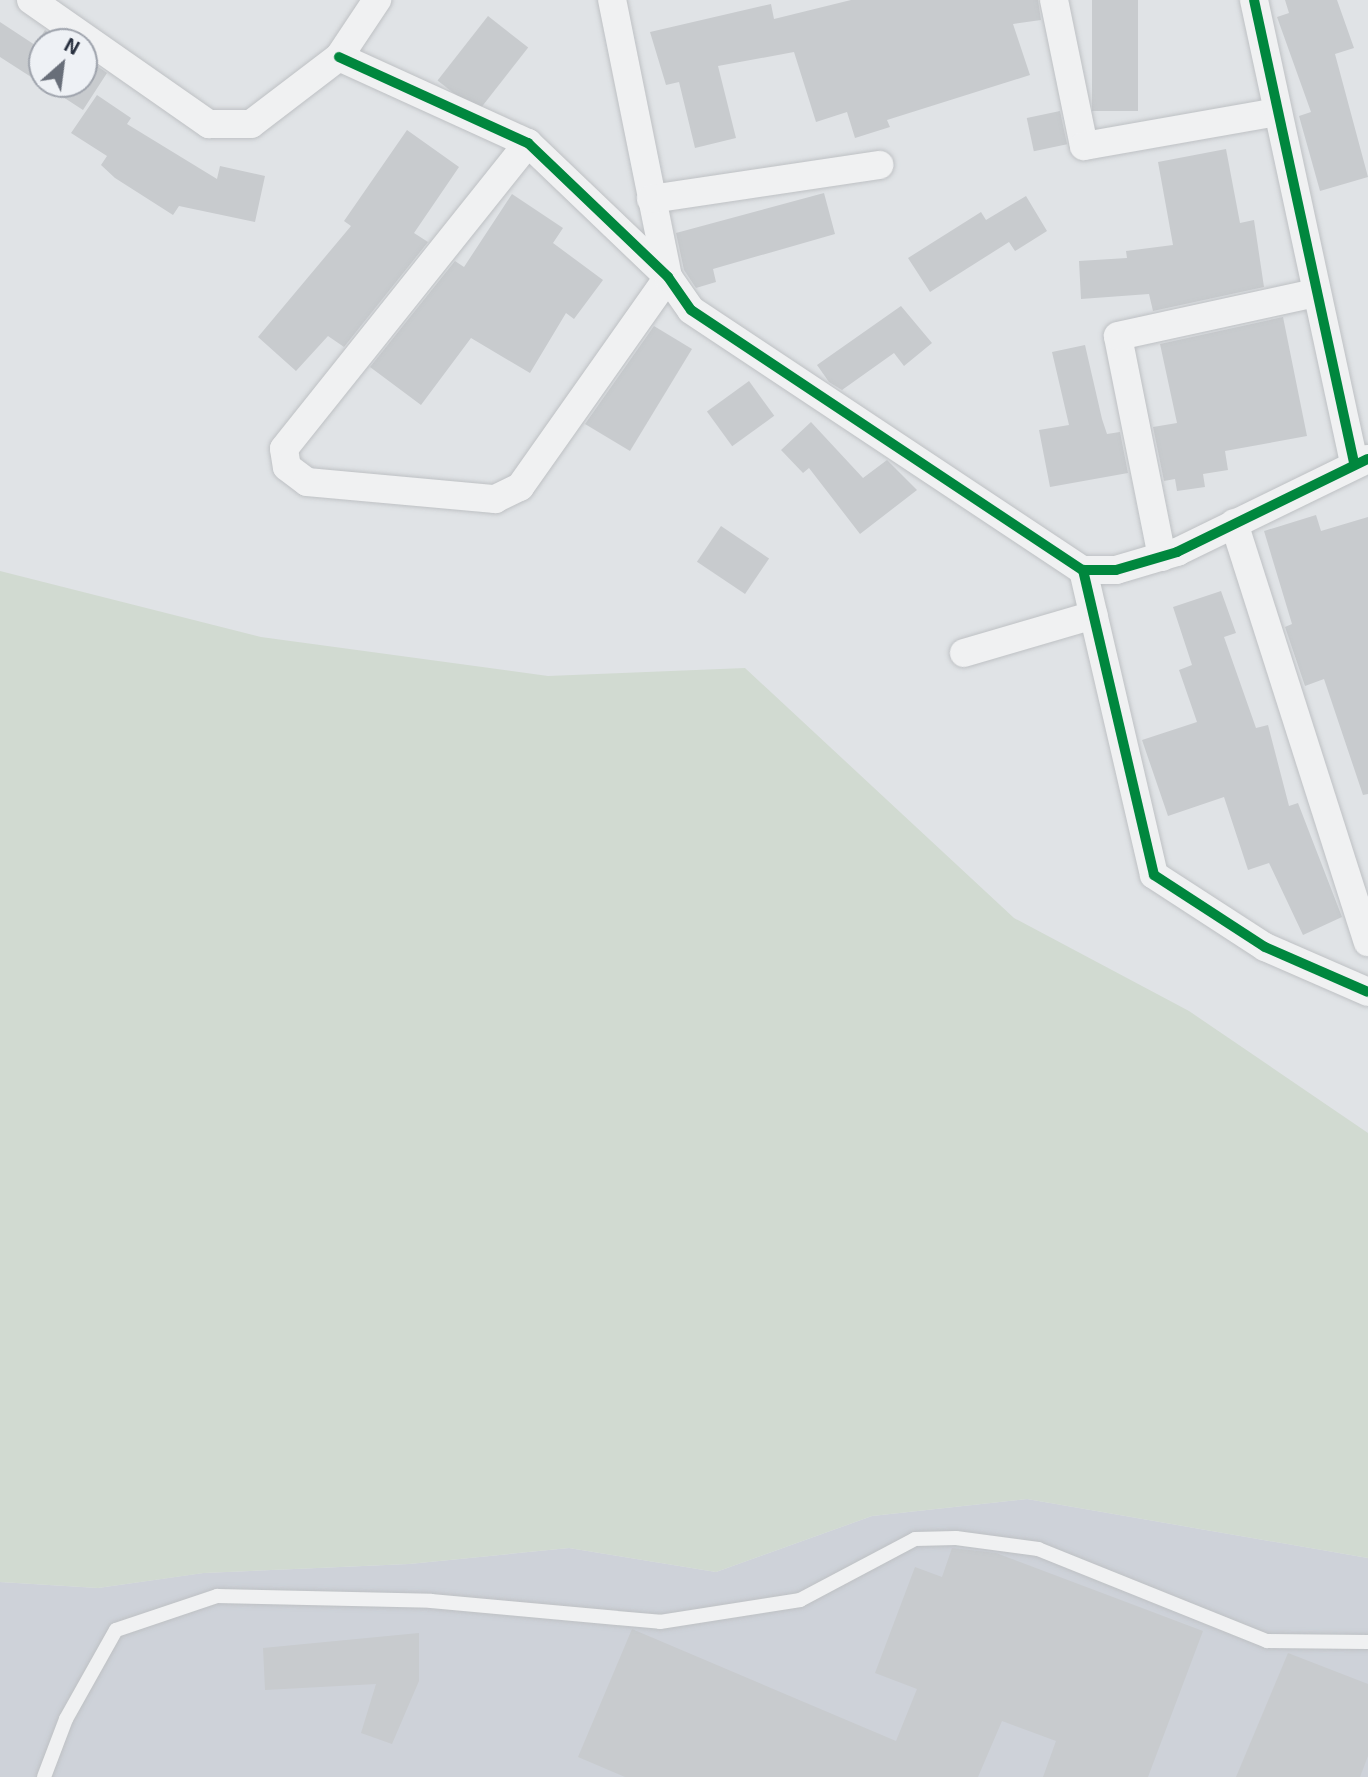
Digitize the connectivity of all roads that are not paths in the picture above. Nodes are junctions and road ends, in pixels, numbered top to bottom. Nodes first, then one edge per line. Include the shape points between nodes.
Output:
1 (32, 0) edge
2 (377, 0) edge
3 (612, 0) edge
4 (1054, 0) edge
5 (1254, 0) edge
6 (339, 57) junction
7 (1276, 111) junction
8 (528, 143) junction
9 (879, 165) dead end
10 (651, 199) junction
11 (668, 277) junction
12 (1316, 293) junction
13 (1361, 461) edge
14 (1234, 523) junction
15 (1162, 557) junction
16 (1083, 570) junction
17 (1094, 614) junction
18 (964, 653) dead end
19 (1368, 942) edge
20 (1368, 992) edge
21 (1368, 1642) edge
22 (44, 1777) edge

1 - 6 street via 209,124 251,124
2 - 6 street
3 - 10 street
4 - 7 street via 1084,146
5 - 7 street
6 - 8 street
7 - 12 street
8 - 11 street
8 - 11 street via 284,449 287,467 307,482 495,499 520,487
9 - 10 street
10 - 11 street
11 - 16 street via 691,310
12 - 13 street
12 - 15 street via 1118,336
13 - 14 street
14 - 15 street
14 - 19 street
15 - 16 street via 1116,570
16 - 17 street
17 - 18 street
17 - 20 street via 1154,875 1265,947
21 - 22 lane via 1267,1642 1038,1549 956,1538 915,1539 800,1600 660,1622 430,1601 217,1596 116,1630 66,1719

